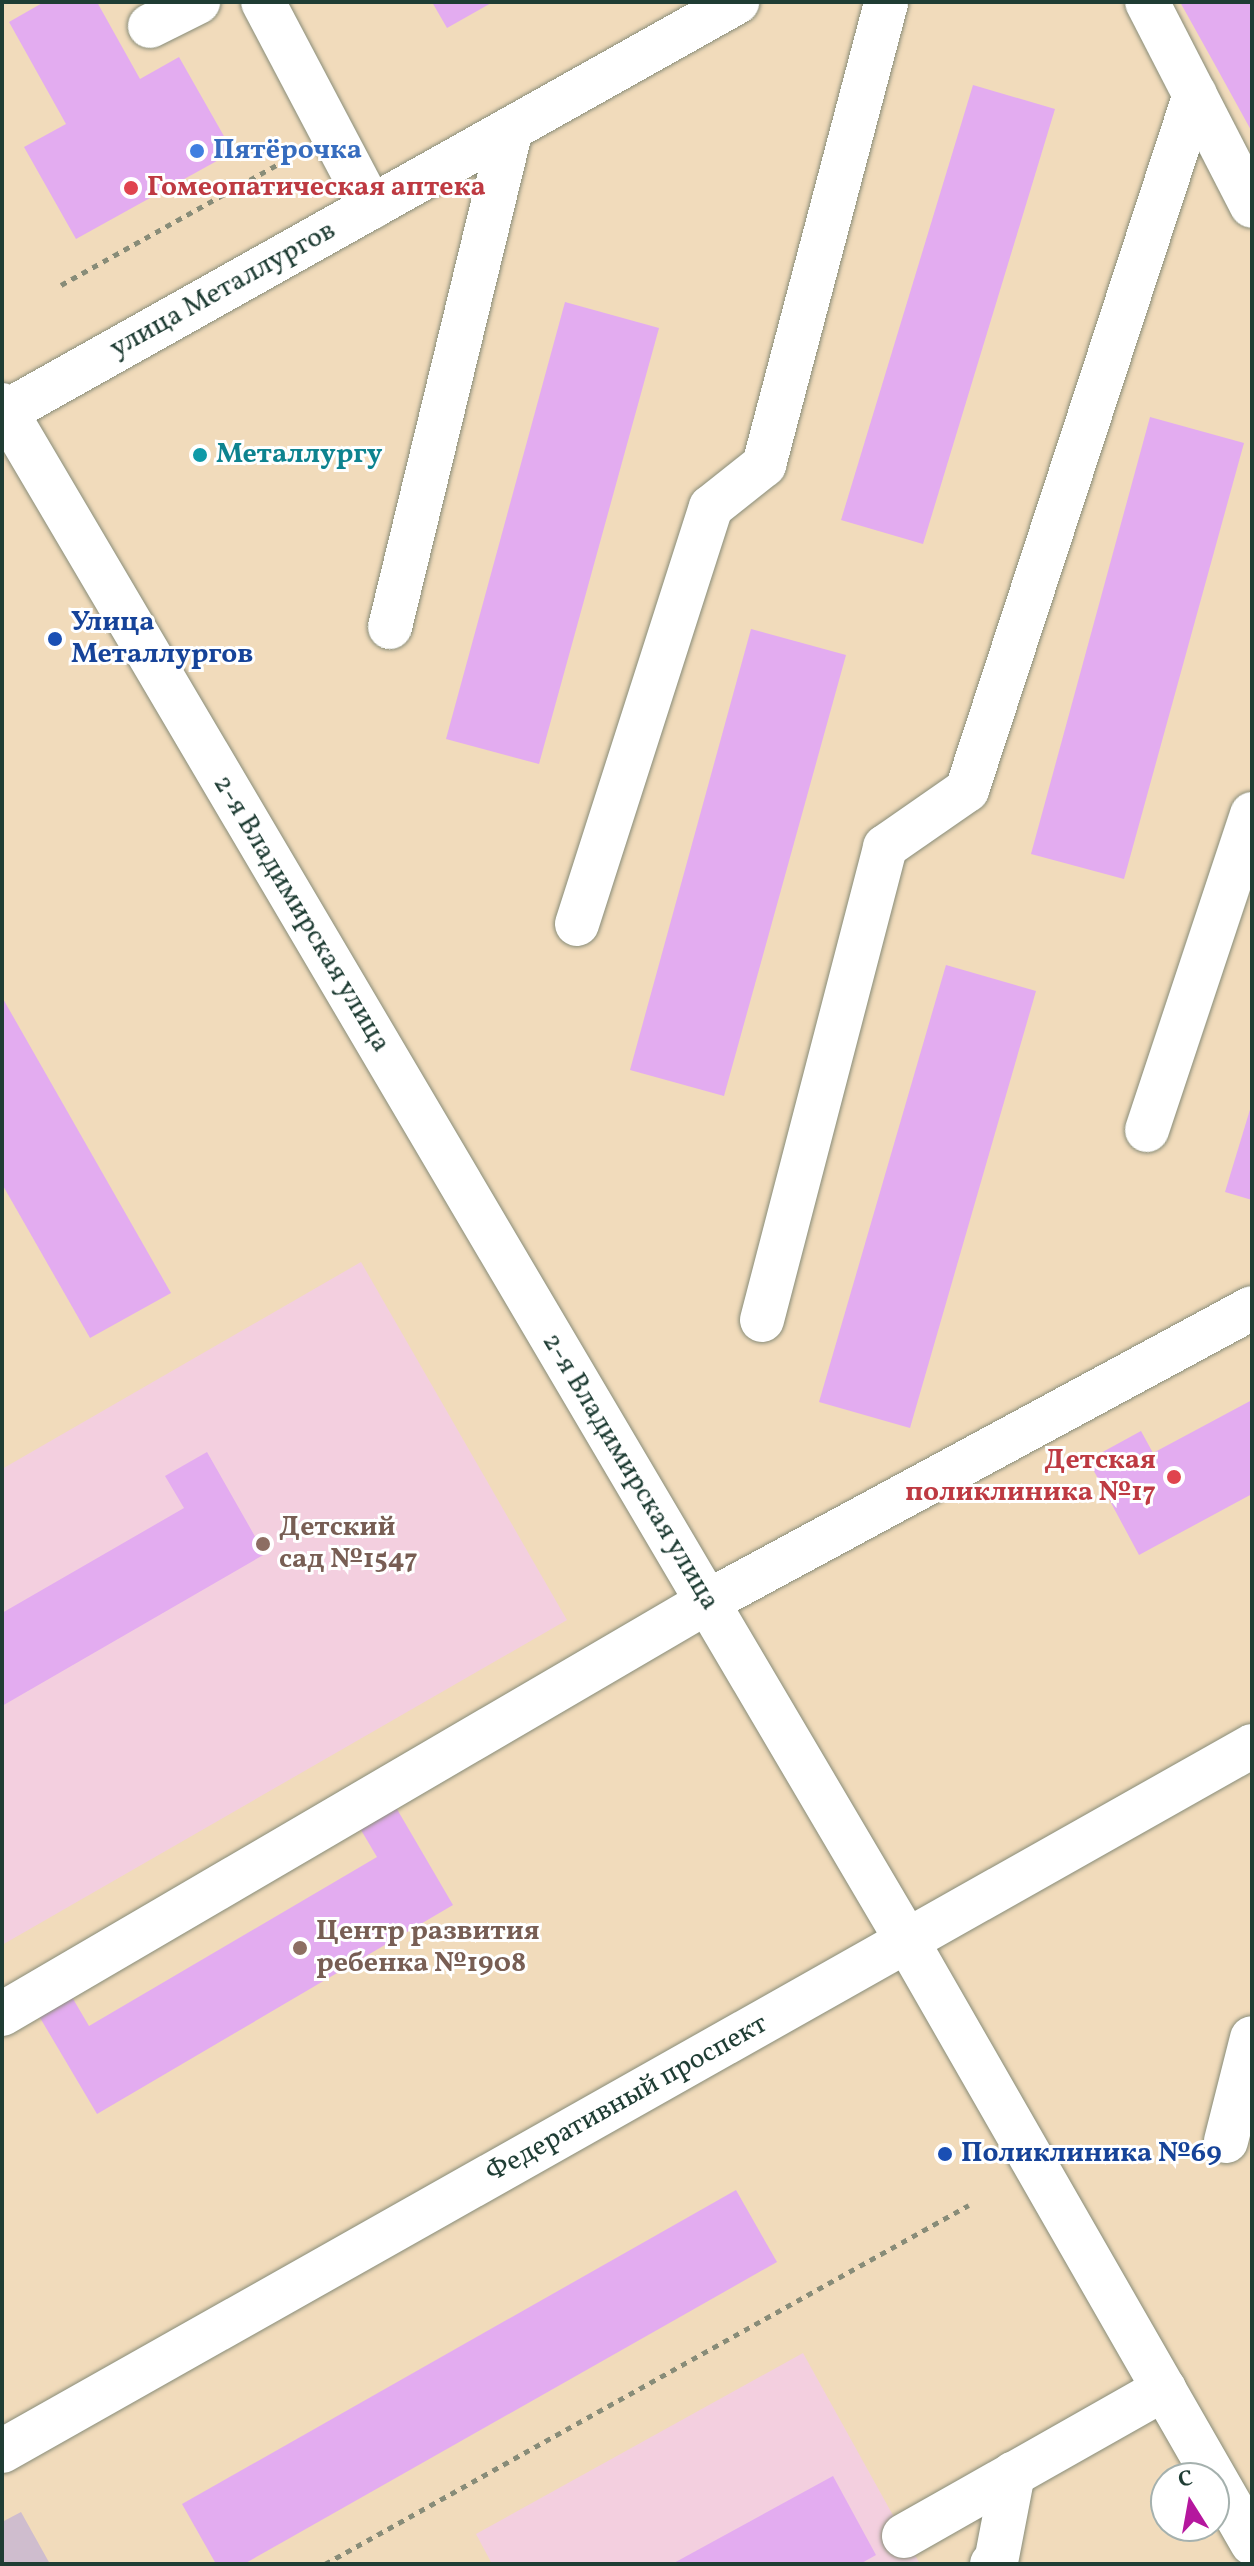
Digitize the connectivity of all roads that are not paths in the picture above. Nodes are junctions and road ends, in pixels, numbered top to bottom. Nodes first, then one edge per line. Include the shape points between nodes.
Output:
1 (198, 2) edge
2 (263, 2) edge
3 (886, 2) edge
4 (1147, 2) edge
5 (727, 4) edge
6 (150, 26) dead end
7 (1195, 94) junction
8 (511, 129) junction
9 (1252, 206) edge
10 (371, 207) junction
11 (3, 410) edge
12 (390, 627) dead end
13 (1252, 814) edge
14 (577, 924) dead end
15 (1147, 1130) dead end
16 (1252, 1308) edge
17 (762, 1320) dead end
18 (707, 1602) junction
19 (1252, 1746) edge
20 (907, 1941) junction
21 (2, 2014) edge
22 (1252, 2038) edge
23 (1226, 2141) dead end
24 (1164, 2389) junction
25 (2, 2451) edge
26 (1013, 2474) junction
27 (904, 2536) dead end
28 (1252, 2543) edge
29 (992, 2564) edge

1 - 6 street
2 - 10 street
3 - 14 street via 764,465 711,507
4 - 7 street
5 - 8 street, улица Металлургов
7 - 9 street
7 - 17 street via 967,790 885,847
8 - 10 street, улица Металлургов
8 - 12 street
10 - 11 street, улица Металлургов
11 - 18 street, 2-я Владимирская улица
13 - 15 street
16 - 18 street
18 - 20 street, 2-я Владимирская улица
18 - 21 street
19 - 20 street, Федеративный проспект
20 - 24 street, 2-я Владимирская улица
20 - 25 street, Федеративный проспект
22 - 23 street
24 - 26 street
24 - 28 street, 2-я Владимирская улица
26 - 27 street
26 - 29 street

